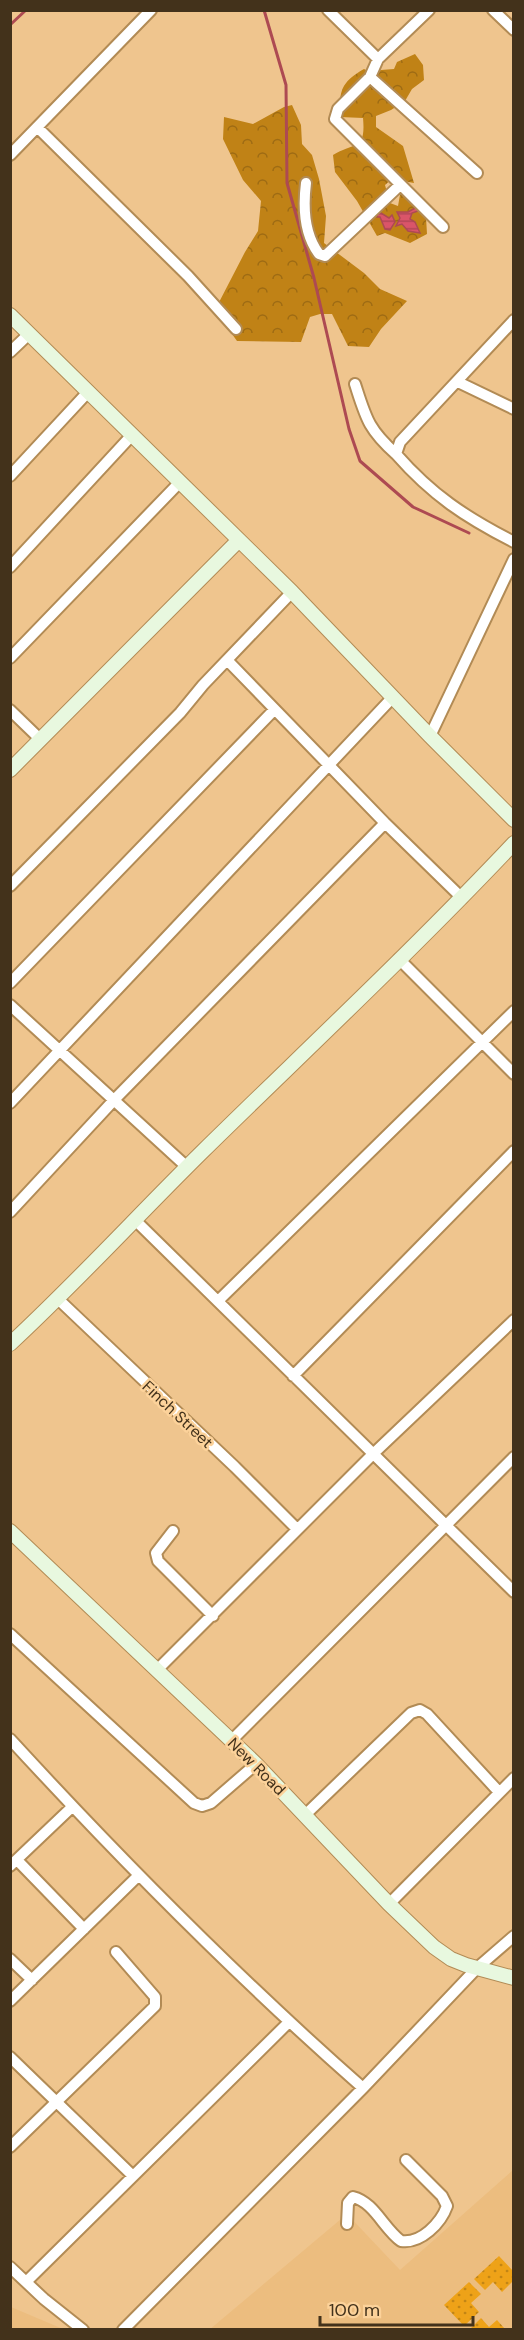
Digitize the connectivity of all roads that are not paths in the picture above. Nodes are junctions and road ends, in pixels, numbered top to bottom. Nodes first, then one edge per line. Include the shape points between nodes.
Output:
1 (151, 10) edge
2 (328, 10) edge
3 (429, 10) edge
4 (493, 10) edge
5 (513, 30) edge
6 (378, 59) junction
7 (370, 77) junction
8 (38, 128) junction
9 (10, 155) edge
10 (477, 173) dead end
11 (306, 183) dead end
12 (400, 185) junction
13 (442, 227) dead end
14 (10, 315) edge
15 (513, 320) edge
16 (236, 329) dead end
17 (29, 334) junction
18 (10, 352) edge
19 (458, 382) junction
20 (355, 384) dead end
21 (88, 392) junction
22 (513, 409) edge
23 (132, 435) junction
24 (396, 454) junction
25 (10, 476) edge
26 (179, 483) junction
27 (238, 541) junction
28 (513, 542) edge
29 (513, 559) edge
30 (10, 567) edge
31 (292, 592) junction
32 (10, 658) edge
33 (227, 660) junction
34 (393, 697) junction
35 (10, 710) edge
36 (274, 710) junction
37 (430, 736) junction
38 (40, 739) junction
39 (328, 765) junction
40 (10, 770) edge
41 (513, 820) edge
42 (385, 823) junction
43 (513, 843) edge
44 (10, 885) edge
45 (462, 898) junction
46 (399, 959) junction
47 (10, 984) edge
48 (10, 1005) edge
49 (513, 1011) edge
50 (482, 1042) junction
51 (60, 1049) junction
52 (513, 1074) edge
53 (115, 1099) junction
54 (10, 1103) edge
55 (513, 1151) edge
56 (187, 1167) junction
57 (10, 1212) edge
58 (135, 1220) junction
59 (58, 1299) junction
60 (218, 1301) junction
61 (513, 1320) edge
62 (10, 1344) edge
63 (293, 1376) junction
64 (373, 1454) junction
65 (513, 1457) edge
66 (445, 1525) junction
67 (297, 1529) junction
68 (10, 1531) edge
69 (172, 1531) dead end
70 (513, 1592) edge
71 (213, 1616) junction
72 (10, 1634) edge
73 (158, 1669) junction
74 (10, 1739) edge
75 (232, 1740) junction
76 (256, 1764) junction
77 (513, 1778) edge
78 (499, 1792) junction
79 (72, 1807) junction
80 (305, 1815) junction
81 (14, 1863) edge
82 (139, 1875) junction
83 (389, 1904) junction
84 (84, 1929) junction
85 (513, 1936) edge
86 (116, 1952) dead end
87 (10, 1959) edge
88 (477, 1968) junction
89 (513, 1978) edge
90 (32, 1980) junction
91 (10, 2001) edge
92 (288, 2023) junction
93 (10, 2057) edge
94 (363, 2088) junction
95 (58, 2102) junction
96 (10, 2147) edge
97 (406, 2160) dead end
98 (133, 2175) junction
99 (347, 2224) dead end
100 (10, 2267) edge
101 (26, 2282) junction
102 (83, 2330) edge
103 (123, 2330) edge

1 - 8 street
2 - 6 street
3 - 6 street
4 - 5 street
6 - 7 street
7 - 10 street
7 - 12 street via 338,110 335,119
8 - 9 street
8 - 16 street
11 - 12 street via 305,216 313,247 325,256
12 - 13 street
14 - 17 street
15 - 19 street
17 - 18 street
17 - 21 street
19 - 22 street
19 - 24 street via 400,442
20 - 24 street via 368,422 377,437
21 - 23 street
21 - 25 street
23 - 26 street
23 - 30 street
24 - 28 street via 451,506
26 - 27 street
26 - 32 street
27 - 31 street
27 - 38 street
29 - 37 street
31 - 33 street
31 - 34 street
33 - 36 street
33 - 44 street
34 - 37 street
34 - 39 street
35 - 38 street
36 - 39 street
36 - 47 street
37 - 41 street
38 - 40 street
39 - 42 street
39 - 51 street
42 - 45 street
42 - 53 street
43 - 45 street
45 - 46 street
46 - 50 street
46 - 56 street
48 - 51 street
49 - 50 street
50 - 52 street
50 - 60 street
51 - 53 street
51 - 54 street
53 - 56 street
53 - 57 street
55 - 63 street
56 - 58 street
58 - 59 street
58 - 60 street
59 - 62 street
59 - 67 street, Finch Street
60 - 63 street
61 - 64 street
63 - 64 street
64 - 66 street
64 - 67 street
65 - 66 street
66 - 70 street
66 - 75 street
67 - 71 street
68 - 73 street, New Road
69 - 71 street via 156,1553 158,1561
71 - 73 street
72 - 76 street via 194,1803 211,1803
73 - 75 street, New Road
74 - 79 street
75 - 76 street, New Road
76 - 80 street, New Road
77 - 78 street
78 - 80 street via 420,1710 411,1713
78 - 83 street
79 - 81 street
79 - 82 street
80 - 83 street, New Road
81 - 84 street
82 - 84 street
82 - 92 street
83 - 88 street, New Road via 434,1947 451,1959
84 - 90 street
85 - 88 street
86 - 95 street via 155,1997 155,2006
87 - 90 street
88 - 89 street, New Road
88 - 94 street
90 - 91 street
92 - 94 street
92 - 98 street
93 - 95 street
94 - 103 street
95 - 96 street
95 - 98 street
97 - 99 street via 442,2196 447,2206 444,2214 425,2234 401,2241 373,2210 352,2197
98 - 101 street
100 - 101 street
101 - 102 street

